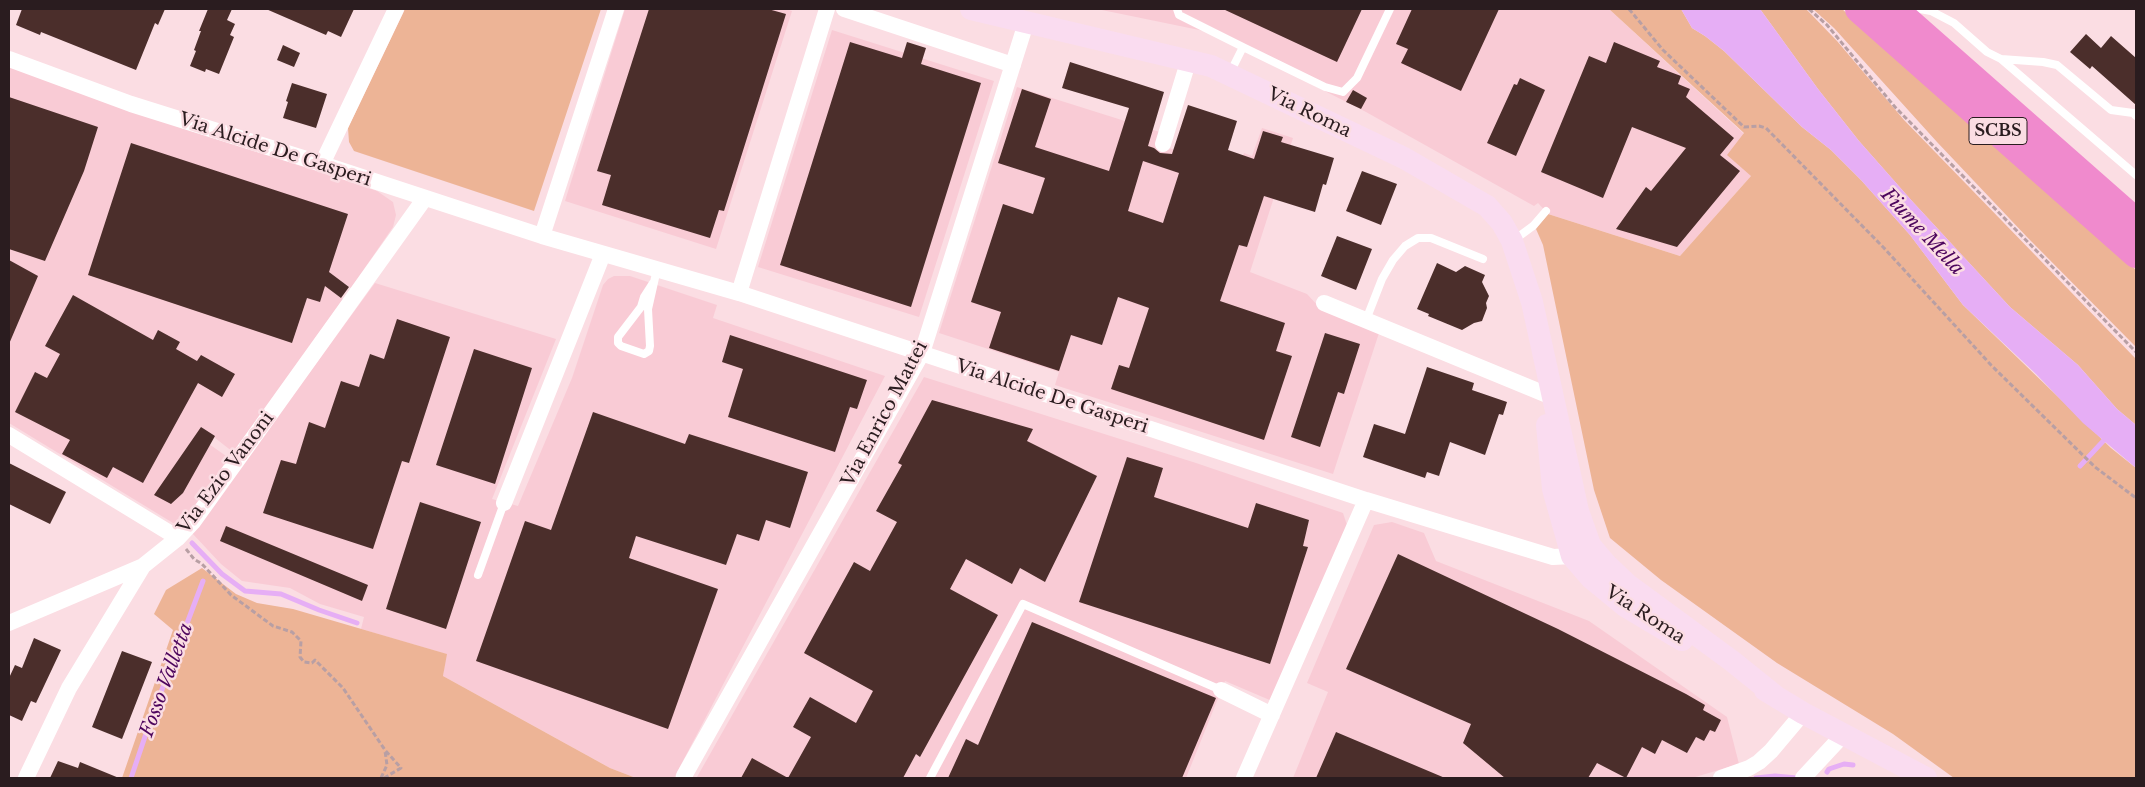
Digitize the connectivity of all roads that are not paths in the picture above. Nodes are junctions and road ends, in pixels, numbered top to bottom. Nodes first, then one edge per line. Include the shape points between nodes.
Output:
1 (396, 9) edge
2 (616, 9) edge
3 (826, 9) edge
4 (844, 9) edge
5 (971, 9) edge
6 (1177, 9) edge
7 (1390, 9) edge
8 (1859, 9) edge
9 (1894, 9) edge
10 (1920, 9) edge
11 (1933, 10) edge
12 (1026, 23) junction
13 (1243, 47) junction
14 (1189, 59) junction
15 (2001, 59) junction
16 (9, 60) edge
17 (1013, 65) junction
18 (1229, 75) junction
19 (2136, 116) edge
20 (1163, 144) dead end
21 (322, 164) junction
22 (2136, 175) edge
23 (425, 198) junction
24 (1546, 211) dead end
25 (2136, 222) edge
26 (542, 236) junction
27 (1512, 241) junction
28 (603, 254) junction
29 (2136, 254) edge
30 (1483, 259) dead end
31 (655, 276) junction
32 (739, 293) junction
33 (1324, 303) dead end
34 (1366, 320) junction
35 (1542, 347) junction
36 (922, 353) junction
37 (1545, 394) junction
38 (9, 435) edge
39 (1366, 500) junction
40 (504, 503) joint
41 (178, 538) junction
42 (1581, 551) junction
43 (143, 566) junction
44 (478, 575) dead end
45 (9, 623) edge
46 (1221, 690) joint
47 (1803, 713) junction
48 (1272, 715) junction
49 (1844, 735) junction
50 (1808, 774) edge
51 (684, 777) edge
52 (26, 778) edge
53 (930, 778) edge
54 (1244, 778) edge
55 (1722, 778) edge
56 (1926, 778) edge

1 - 21 street
2 - 26 street
3 - 32 street
4 - 17 street
5 - 12 street, Via Roma
6 - 13 lane via 1179,15
7 - 13 lane via 1357,78 1343,92
8 - 29 highway, SCBS
9 - 25 highway, SCBS
10 - 11 lane
11 - 15 lane via 1954,23 1987,52
12 - 14 street, Via Roma
12 - 17 street, Via Enrico Mattei
13 - 18 lane
14 - 18 street, Via Roma
14 - 20 street
15 - 19 lane via 2057,66 2111,110
15 - 22 lane
16 - 21 street, Via Alcide De Gasperi via 131,104
17 - 36 street, Via Enrico Mattei
18 - 27 street, Via Roma via 1404,158 1487,206
21 - 23 street, Via Alcide De Gasperi
23 - 26 street, Via Alcide De Gasperi
23 - 41 street, Via Ezio Vanoni via 193,522
24 - 27 lane
26 - 28 street, Via Alcide De Gasperi
27 - 35 street, Via Roma via 1532,302
28 - 31 street, Via Alcide De Gasperi
28 - 40 street
30 - 34 lane via 1431,238 1418,238 1405,246 1394,260 1382,279
31 - 31 lane via 641,307 618,337 621,346 644,354 650,346 648,309
31 - 32 street, Via Alcide De Gasperi
32 - 36 street, Via Alcide De Gasperi
33 - 34 street
34 - 37 street
35 - 37 street, Via Roma
35 - 42 street, Via Roma via 1578,511
36 - 39 street, Via Alcide De Gasperi
36 - 51 street, Via Enrico Mattei
37 - 42 street, Via Roma via 1553,489
38 - 41 street
39 - 42 street, Via Alcide De Gasperi via 1553,557
39 - 48 street
40 - 44 lane
41 - 43 street, Via Ezio Vanoni
42 - 47 street, Via Roma via 1591,578 1625,606
43 - 45 street
43 - 52 street, Via Ezio Vanoni via 69,688
46 - 48 street
46 - 53 lane via 1023,604
47 - 49 street, Via Roma
47 - 55 street via 1759,762
48 - 54 street
49 - 50 street
49 - 56 street, Via Roma

